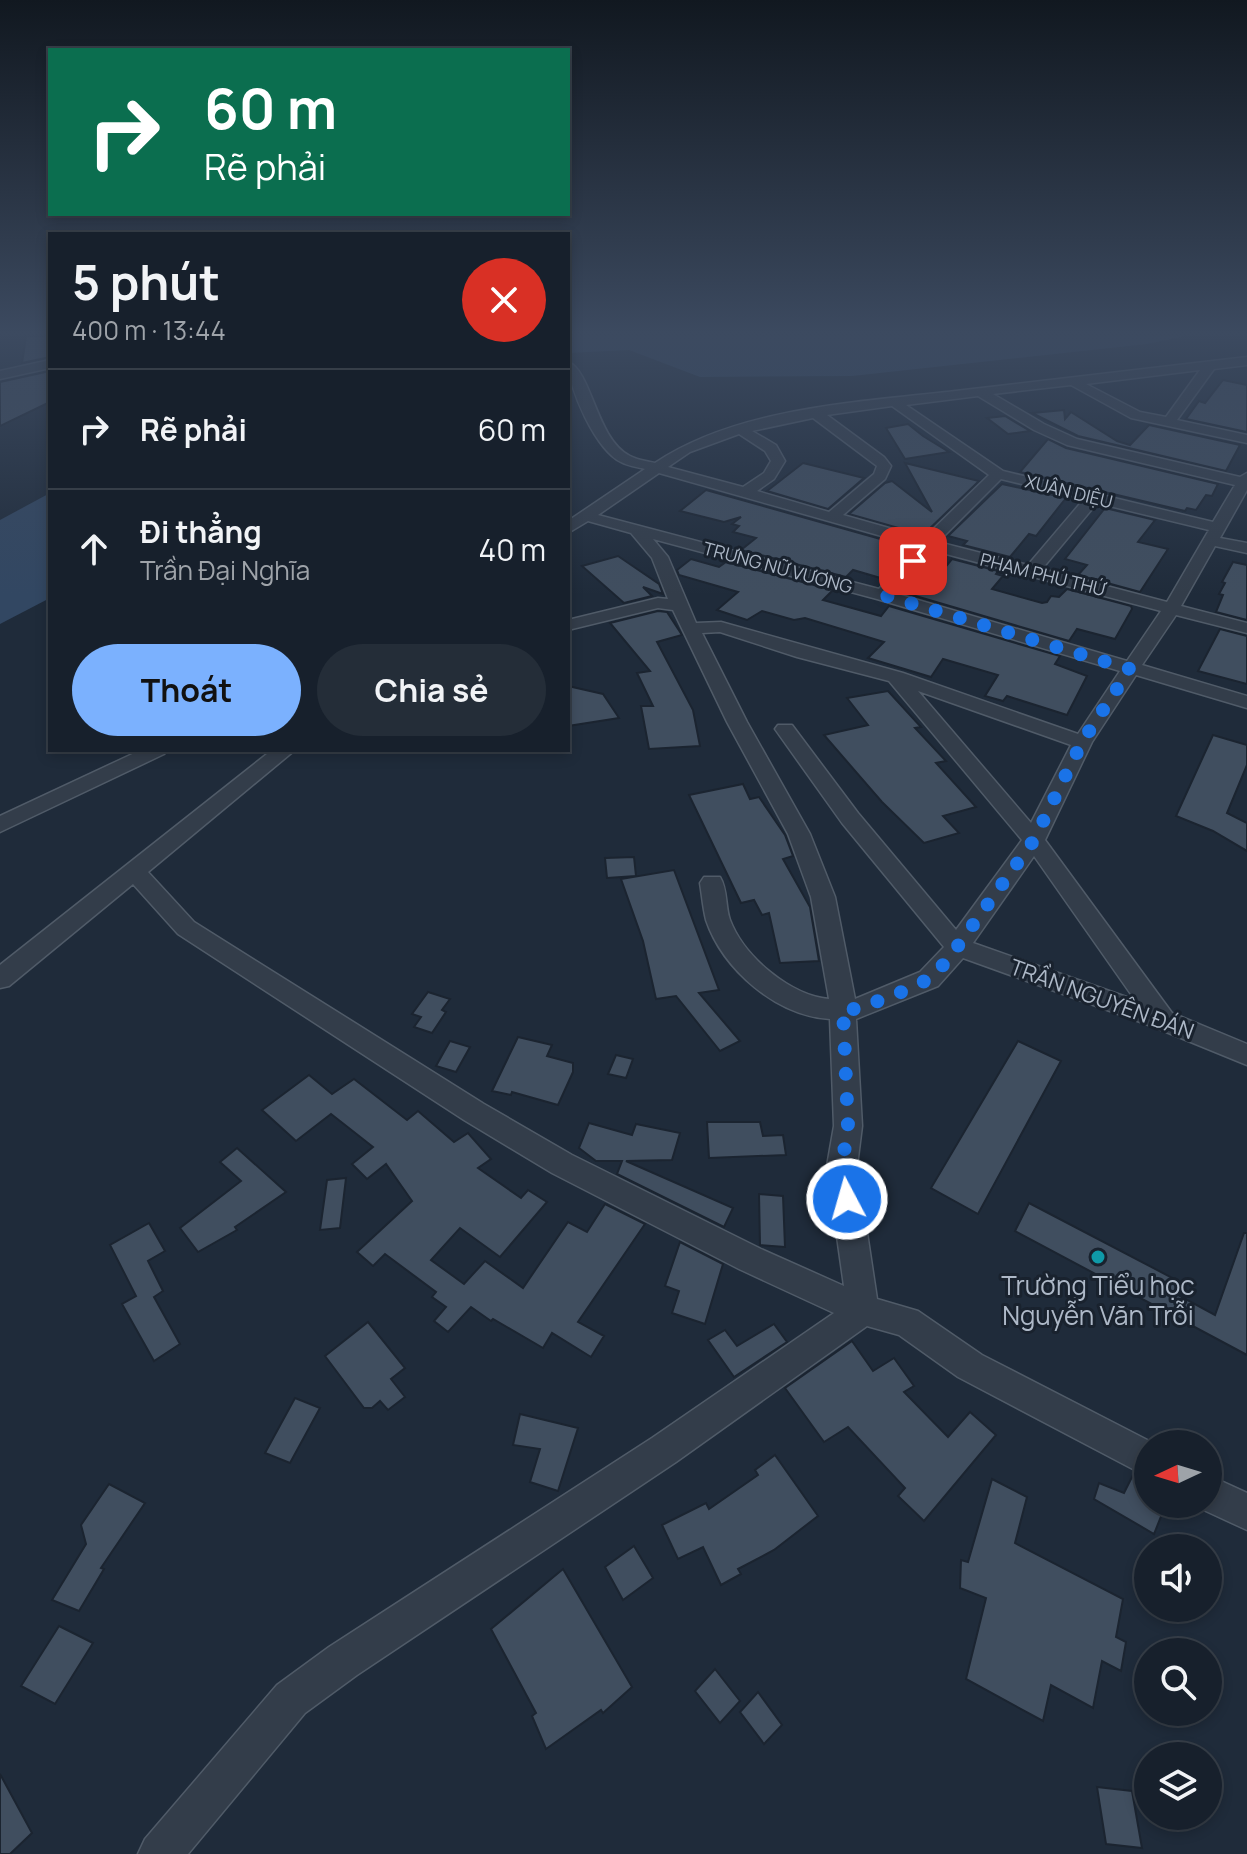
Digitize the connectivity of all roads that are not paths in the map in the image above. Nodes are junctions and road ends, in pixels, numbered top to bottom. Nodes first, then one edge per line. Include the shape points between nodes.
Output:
1 (597, 423) edge
2 (773, 423) edge
3 (828, 423) edge
4 (924, 423) edge
5 (1031, 423) edge
6 (1171, 423) edge
7 (740, 429) junction
8 (1247, 439) edge
9 (655, 468) junction
10 (998, 474) junction
11 (1245, 480) edge
12 (744, 493) junction
13 (1094, 497) junction
14 (585, 516) junction
15 (833, 516) junction
16 (570, 527) edge
17 (636, 529) junction
18 (1212, 533) junction
19 (927, 544) junction
20 (1247, 548) edge
21 (1032, 571) junction
22 (883, 595) junction
23 (1172, 607) junction
24 (685, 616) junction
25 (570, 625) edge
26 (1247, 628) edge
27 (1130, 669) junction
28 (896, 677) junction
29 (1247, 702) edge
30 (785, 729) dead end
31 (1082, 742) junction
32 (153, 752) edge
33 (283, 752) edge
34 (0, 825) edge
35 (1034, 840) junction
36 (134, 871) junction
37 (712, 883) dead end
38 (952, 954) junction
39 (0, 979) edge
40 (843, 1009) junction
41 (1163, 1020) junction
42 (1247, 1055) edge
43 (863, 1310) junction
44 (1134, 1452) edge
45 (1222, 1500) edge
46 (1247, 1512) edge
47 (160, 1854) edge

1 - 9 street via 616,454
2 - 7 street
3 - 15 street via 884,466 880,476
4 - 10 street, XUÂN DIỆU
5 - 11 street via 1072,442
6 - 8 street
7 - 9 street via 685,449
7 - 12 street via 771,448 778,461 768,477
9 - 12 street, PHẠM PHÚ THỨ
9 - 14 street
10 - 13 street, XUÂN DIỆU
10 - 19 street
11 - 18 street
12 - 15 street, PHẠM PHÚ THỨ
13 - 18 street, XUÂN DIỆU
13 - 21 street
14 - 16 street
14 - 17 street, TRƯNG NỮ VƯƠNG
15 - 19 street, PHẠM PHÚ THỨ
17 - 22 street, TRƯNG NỮ VƯƠNG
17 - 24 street via 660,557
18 - 20 street, XUÂN DIỆU
18 - 23 street
19 - 21 street, PHẠM PHÚ THỨ
19 - 22 street
21 - 23 street, PHẠM PHÚ THỨ
22 - 27 street, TRƯNG NỮ VƯƠNG
23 - 26 street, PHẠM PHÚ THỨ
23 - 27 street
24 - 25 street via 658,603
24 - 28 street
24 - 40 street via 811,862 823,897
27 - 29 street, TRƯNG NỮ VƯƠNG
27 - 31 street
28 - 31 street
28 - 35 street
30 - 38 street
31 - 35 street
32 - 34 street
33 - 36 street
35 - 38 street
35 - 41 street
36 - 39 street
36 - 43 street via 186,928 474,1112 562,1164
37 - 40 street via 718,919 742,960 791,1000
38 - 40 street via 929,979 857,1009
38 - 41 street, TRẦN NGUYÊN ĐÁN
40 - 43 street via 848,1126 842,1166
41 - 42 street, TRẦN NGUYÊN ĐÁN
43 - 44 street via 907,1322 970,1366
43 - 47 street via 291,1699
45 - 46 street

